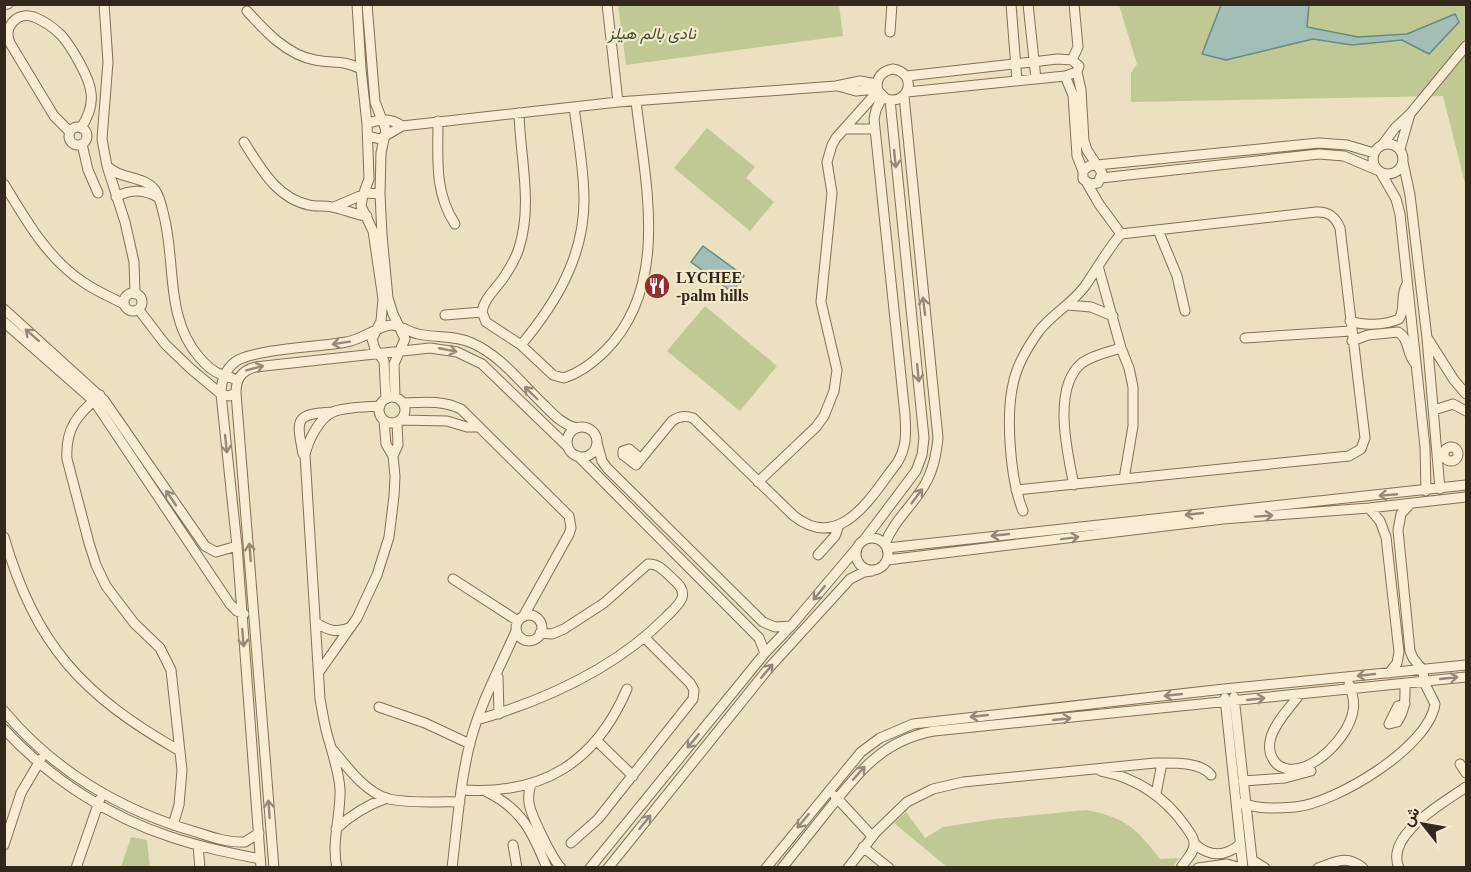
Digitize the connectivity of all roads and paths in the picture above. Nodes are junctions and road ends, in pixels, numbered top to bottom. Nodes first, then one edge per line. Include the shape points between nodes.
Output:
1 (104, 4) edge
2 (357, 4) edge
3 (367, 4) edge
4 (607, 4) edge
5 (892, 4) edge
6 (1011, 4) edge
7 (1028, 4) edge
8 (1074, 4) edge
9 (248, 11) dead end
10 (890, 32) dead end
11 (1467, 46) edge
12 (360, 48) junction
13 (1072, 60) junction
14 (342, 61) junction
15 (1035, 62) junction
16 (1016, 64) junction
17 (998, 67) junction
18 (361, 69) junction
19 (978, 69) junction
20 (1077, 72) junction
21 (907, 76) junction
22 (1065, 76) junction
23 (1036, 79) junction
24 (1017, 81) junction
25 (999, 83) junction
26 (979, 85) junction
27 (881, 92) junction
28 (905, 94) junction
29 (636, 101) junction
30 (618, 102) junction
31 (574, 107) junction
32 (519, 113) junction
33 (1410, 114) junction
34 (856, 115) junction
35 (382, 120) junction
36 (438, 121) junction
37 (367, 124) junction
38 (875, 124) junction
39 (402, 126) junction
40 (82, 128) junction
41 (102, 128) junction
42 (844, 129) junction
43 (70, 132) junction
44 (368, 136) junction
45 (384, 137) junction
46 (102, 139) junction
47 (84, 142) junction
48 (244, 142) dead end
49 (1383, 144) junction
50 (1400, 149) junction
51 (1374, 153) junction
52 (1403, 162) junction
53 (1096, 165) junction
54 (107, 166) junction
55 (1083, 171) junction
56 (1379, 172) junction
57 (1101, 178) junction
58 (1087, 183) junction
59 (4, 184) edge
60 (98, 193) dead end
61 (380, 194) junction
62 (363, 195) junction
63 (116, 197) junction
64 (159, 198) junction
65 (334, 207) junction
66 (381, 212) junction
67 (365, 216) junction
68 (455, 224) dead end
69 (1158, 231) junction
70 (1121, 234) junction
71 (1098, 266) junction
72 (1408, 284) junction
73 (135, 294) junction
74 (124, 304) junction
75 (1068, 305) junction
76 (4, 309) edge
77 (139, 310) junction
78 (482, 312) junction
79 (1185, 312) dead end
80 (444, 315) dead end
81 (1113, 316) junction
82 (4, 322) edge
83 (1366, 324) junction
84 (399, 327) junction
85 (1388, 327) junction
86 (377, 329) junction
87 (1351, 331) junction
88 (1368, 335) junction
89 (1245, 338) dead end
90 (1427, 338) junction
91 (521, 345) junction
92 (1121, 348) junction
93 (399, 351) junction
94 (378, 353) junction
95 (1417, 364) junction
96 (224, 376) junction
97 (237, 381) junction
98 (390, 381) junction
99 (236, 393) junction
100 (221, 394) junction
101 (1467, 394) edge
102 (97, 398) junction
103 (387, 401) junction
104 (403, 404) junction
105 (1434, 410) junction
106 (1467, 411) edge
107 (333, 412) junction
108 (937, 418) junction
109 (923, 419) junction
110 (384, 421) junction
111 (398, 421) junction
112 (478, 427) junction
113 (576, 428) junction
114 (597, 443) junction
115 (568, 447) junction
116 (1437, 451) junction
117 (1426, 454) junction
118 (1467, 454) edge
119 (393, 456) junction
120 (578, 456) junction
121 (641, 459) dead end
122 (1467, 461) edge
123 (304, 463) junction
124 (1427, 468) junction
125 (1438, 468) junction
126 (1124, 479) junction
127 (758, 482) junction
128 (1074, 484) junction
129 (1467, 485) edge
130 (1440, 489) junction
131 (1017, 490) junction
132 (1426, 491) junction
133 (1467, 497) edge
134 (1410, 504) junction
135 (1369, 508) junction
136 (1023, 511) dead end
137 (1223, 515) junction
138 (839, 525) junction
139 (4, 537) edge
140 (192, 537) junction
141 (864, 540) junction
142 (683, 544) junction
143 (205, 546) junction
144 (237, 546) junction
145 (886, 546) junction
146 (857, 548) junction
147 (196, 552) junction
148 (674, 553) junction
149 (818, 555) dead end
150 (887, 561) junction
151 (872, 571) junction
152 (252, 579) junction
153 (453, 579) dead end
154 (239, 580) junction
155 (242, 614) junction
156 (254, 614) junction
157 (315, 622) junction
158 (763, 622) junction
159 (519, 623) junction
160 (791, 626) junction
161 (351, 627) junction
162 (753, 632) junction
163 (540, 633) junction
164 (645, 638) junction
165 (765, 653) junction
166 (1467, 665) edge
167 (1422, 669) junction
168 (319, 672) junction
169 (1389, 673) junction
170 (497, 674) junction
171 (1345, 677) junction
172 (1467, 677) edge
173 (1425, 681) junction
174 (1405, 683) junction
175 (1277, 684) junction
176 (1350, 688) junction
177 (627, 689) dead end
178 (1228, 689) junction
179 (1299, 695) junction
180 (1279, 696) junction
181 (1230, 702) junction
182 (1405, 704) dead end
183 (379, 707) dead end
184 (4, 711) edge
185 (1285, 713) junction
186 (499, 714) junction
187 (477, 720) junction
188 (5, 731) edge
189 (597, 741) junction
190 (470, 744) junction
191 (330, 746) junction
192 (180, 751) junction
193 (47, 753) junction
194 (39, 762) junction
195 (1162, 763) junction
196 (1460, 764) dead end
197 (1321, 765) dead end
198 (1093, 769) junction
199 (1467, 773) edge
200 (1211, 775) dead end
201 (633, 776) junction
202 (1243, 781) junction
203 (531, 784) junction
204 (1467, 786) edge
205 (462, 790) junction
206 (828, 790) junction
207 (485, 791) junction
208 (102, 794) junction
209 (1156, 794) junction
210 (387, 798) junction
211 (838, 798) junction
212 (528, 800) junction
213 (460, 802) junction
214 (1241, 803) junction
215 (98, 804) junction
216 (513, 808) junction
217 (1262, 808) junction
218 (4, 810) edge
219 (13, 815) junction
220 (1247, 821) junction
221 (173, 825) junction
222 (336, 830) junction
223 (259, 833) junction
224 (872, 837) junction
225 (221, 839) junction
226 (571, 843) dead end
227 (4, 844) edge
228 (1194, 844) junction
229 (1240, 844) junction
230 (198, 845) junction
231 (513, 845) dead end
232 (864, 847) junction
233 (604, 849) junction
234 (219, 850) junction
235 (1227, 853) junction
236 (1215, 854) junction
237 (547, 857) edge
238 (615, 858) junction
239 (261, 863) edge
240 (1227, 864) junction
241 (1252, 864) edge
242 (1215, 866) junction
243 (76, 867) edge
244 (200, 867) edge
245 (274, 867) edge
246 (337, 867) edge
247 (452, 867) edge
248 (517, 867) edge
249 (561, 867) edge
250 (590, 867) edge
251 (608, 867) edge
252 (766, 867) edge
253 (782, 867) edge
254 (848, 867) edge
255 (889, 867) edge
256 (1181, 867) edge
257 (1198, 867) edge
258 (1242, 867) edge
259 (1265, 867) edge
260 (1318, 867) edge
261 (1363, 867) edge
262 (1399, 867) edge

1 - 41 street via 108,63
2 - 12 street
3 - 35 street via 375,102
4 - 30 street
5 - 10 street
6 - 16 street
7 - 15 street
8 - 13 street via 1078,47
9 - 14 street via 272,36 300,56 325,62
11 - 33 street
12 - 14 street
12 - 18 street
13 - 15 street
13 - 20 street via 1078,66
14 - 18 street
15 - 16 street
15 - 23 street
16 - 17 street
16 - 24 street
17 - 19 street
17 - 25 street via 995,78
18 - 37 street
19 - 21 street
19 - 26 street
20 - 22 street
20 - 53 street via 1084,141
21 - 27 street via 898,69 887,70 881,74
21 - 28 street
22 - 23 street
22 - 55 street via 1073,95 1077,156
23 - 24 street
24 - 25 street
25 - 26 street
26 - 28 street
27 - 28 street via 899,99
27 - 29 street via 860,81
27 - 34 street
27 - 38 street
27 -> 109 street
108 -> 28 street
29 - 30 street
29 - 91 street via 648,233 638,302 616,340 598,358 567,377 553,375
30 - 31 street
31 - 32 street
31 - 91 street via 584,200 579,241 566,280
32 - 36 street
32 - 78 street via 524,230 506,275 485,301
33 - 49 street
33 - 50 street
34 - 38 street
34 - 42 street
35 - 37 street
35 - 39 street
35 - 45 street
36 - 39 street
36 - 68 street via 439,188
37 - 44 street
38 - 42 street
38 - 138 street via 906,442 897,463 859,511
39 - 45 street
40 - 41 street
40 - 43 street
40 - 43 street via 90,110 89,81 63,38 34,17 16,19 8,31 10,43 54,116
40 - 47 street via 87,134
41 - 46 street
42 - 127 street via 832,145 827,162 832,193 821,302 837,370 834,391 816,427
43 - 47 street via 73,143
44 - 45 street
44 - 62 street via 369,179
45 - 61 street
46 - 47 street
46 - 54 street
47 - 60 street via 88,170
48 - 65 street via 276,188 306,204
49 - 50 street
49 - 51 street
50 - 52 street
51 - 53 street via 1347,145 1319,143
51 - 56 street via 1373,162
52 - 56 street via 1395,173
52 - 90 street
53 - 55 street
53 - 57 street
54 - 63 street
54 - 64 street via 118,175 150,185
55 - 58 street
56 - 57 street via 1344,156 1319,154
56 - 72 street via 1400,213
57 - 58 street via 1095,184
58 - 70 street
59 - 74 street via 32,230 55,258 83,282
61 - 62 street
61 - 66 street
62 - 65 street
62 - 67 street via 361,206
63 - 64 street via 141,191
63 - 73 street via 134,262
64 - 96 street via 181,325 200,359
65 - 67 street
66 - 67 street
66 - 84 street via 388,298
67 - 86 street via 373,231 382,299
69 - 70 street
69 - 79 street via 1177,276
69 - 87 street via 1328,213 1340,228
70 - 71 street
71 - 75 street
71 - 81 street
72 - 85 street via 1403,291 1401,316
72 - 95 street
73 - 74 street via 126,297
73 - 77 street via 142,302
74 - 77 street via 131,311
75 - 81 street via 1091,307
75 - 131 street via 1030,344 1014,380 1010,429
102 -> 76 street
77 - 100 street via 178,358
78 - 80 street
78 - 91 street via 486,322
81 - 92 street
82 - 102 street
83 - 85 street
83 - 87 street
83 - 88 street via 1370,329
84 - 86 street
84 - 93 street via 405,339
113 -> 84 street via 558,419 482,348 460,338 415,334
85 - 88 street
85 - 95 street via 1405,337 1410,357
86 - 94 street via 373,344
86 -> 96 street via 347,342 243,357
87 - 88 street
87 - 89 street
87 - 126 street via 1365,438 1356,454
90 - 101 street
90 - 105 street
92 - 126 street via 1129,368 1134,406
92 - 128 street via 1091,357 1067,384 1066,442
93 - 94 street
93 - 98 street
93 -> 115 street via 444,348 470,357
97 -> 94 street via 243,372 255,367
94 - 98 street
95 - 117 street
96 - 97 street
96 - 100 street
97 - 99 street
98 - 103 street
99 - 100 street
152 -> 99 street
100 -> 144 street
102 - 140 street
102 - 192 street via 69,433 69,470 96,565 106,586 134,623 160,648 169,664
103 - 104 street
103 - 107 street
103 - 110 street via 379,412
104 - 111 street via 405,412
104 - 112 street via 450,404 471,417
105 - 106 street via 1453,405
105 - 116 street
107 - 123 street via 309,440
107 - 123 street via 311,413 302,419 298,430
108 - 109 street
145 -> 108 street via 894,526 931,473 937,450
109 - 141 street via 922,456 916,471
110 - 111 street
110 - 119 street via 386,444
111 - 112 street via 447,421
111 - 119 street via 398,445
112 - 159 street via 566,511 571,522 569,534
113 - 114 street via 589,429 596,435
113 - 115 street via 568,439
114 - 120 street via 591,454
114 - 142 street via 607,468
115 - 120 street
116 - 117 street
116 - 125 street
117 - 124 street
118 - 122 street via 1457,449 1459,456 1454,462
119 - 161 street via 389,537 377,575
120 - 148 street
121 - 127 street via 672,421 687,416
123 - 157 street
124 - 125 street via 1432,464
124 - 132 street
125 - 130 street
126 - 128 street
127 - 138 street via 808,525
128 - 131 street
129 - 130 street
130 - 132 street
131 - 136 street
132 -> 137 street
133 - 134 street
134 - 135 street
134 - 167 street via 1401,514 1398,530 1410,651
137 -> 135 street
135 - 169 street via 1386,537 1399,652
137 -> 145 street
150 -> 137 street
138 - 149 street via 835,536
139 - 192 street via 36,621 53,647 94,692
140 - 143 street
140 - 147 street
141 - 145 street via 877,539
141 - 146 street
142 - 148 street
142 - 158 street
143 - 144 street via 216,552
143 - 147 street
144 - 154 street
145 - 150 street
146 - 151 street via 857,561
146 -> 160 street
147 - 155 street via 230,604
148 - 162 street
150 - 151 street
238 -> 151 street via 768,669 850,579
152 - 154 street
152 - 156 street
153 - 159 street
154 - 155 street
155 - 156 street
155 -> 223 street
245 -> 156 street
157 - 161 street via 332,631
157 - 168 street
158 - 160 street via 775,627
158 - 162 street
159 - 163 street via 533,616 541,626
159 - 163 street via 520,637 526,640
159 - 170 street
160 - 165 street
161 - 168 street
162 - 165 street
163 - 164 street via 564,629 604,603 643,567 653,564 681,587 683,597
164 - 186 street via 576,681
164 - 201 street via 690,683 694,694
165 -> 233 street
166 - 167 street
167 - 169 street
167 - 173 street
168 - 191 street
169 -> 171 street
170 - 186 street
170 - 187 street
171 - 175 street
171 - 176 street
173 -> 172 street
173 - 174 street
173 - 217 street via 1435,704 1433,712 1421,732 1392,760 1359,782 1313,802 1297,807
174 - 176 street
174 - 182 street
175 - 178 street
175 - 180 street
176 - 179 street
176 - 185 street via 1354,709 1348,725 1328,752 1310,765 1285,768 1273,759 1270,740
177 - 189 street
178 - 181 street
178 -> 206 street via 913,724 870,744
179 - 180 street
179 - 185 street
181 -> 180 street
180 - 185 street
181 - 202 street
211 -> 181 street via 879,754 925,733
181 - 214 street
183 - 190 street
184 - 193 street
186 - 187 street
187 - 190 street
188 - 194 street
189 - 201 street
189 - 203 street via 574,763
190 - 205 street
191 - 210 street via 361,781
191 - 222 street via 340,787
192 - 221 street via 181,789
193 - 194 street
193 - 208 street
194 - 215 street
194 - 219 street
195 - 198 street
195 - 200 street via 1202,768
195 - 209 street
196 - 199 street
197 - 202 street via 1292,777
198 - 209 street via 1128,779
198 - 224 street via 943,786 907,802
201 - 226 street via 598,819
202 - 214 street
203 - 207 street
203 - 212 street
204 - 262 street via 1410,828 1396,852
205 - 207 street
205 - 213 street
206 - 211 street
206 -> 252 street
207 - 216 street
208 - 215 street
208 - 221 street
209 - 228 street via 1176,813
210 - 213 street
210 - 222 street via 350,816
211 - 224 street
211 - 253 street
212 - 216 street
212 - 237 street
213 - 247 street
214 - 217 street
214 - 220 street
214 - 229 street
215 - 230 street via 149,829
215 - 243 street
216 - 237 street
217 - 220 street
218 - 219 street
219 - 227 street
220 - 241 street
221 - 225 street
222 - 246 street
223 - 225 street via 245,842
223 - 239 street
224 - 232 street
225 - 234 street
228 - 236 street
228 - 256 street
229 - 235 street
229 - 258 street
230 - 234 street
230 - 244 street
231 - 248 street
232 - 254 street
232 - 255 street
233 - 238 street
233 - 250 street
234 - 239 street
235 - 236 street
235 - 240 street
236 - 242 street
237 - 249 street
238 - 251 street
240 - 242 street
240 - 258 street
241 - 259 street
242 - 257 street
260 - 261 street via 1344,859

